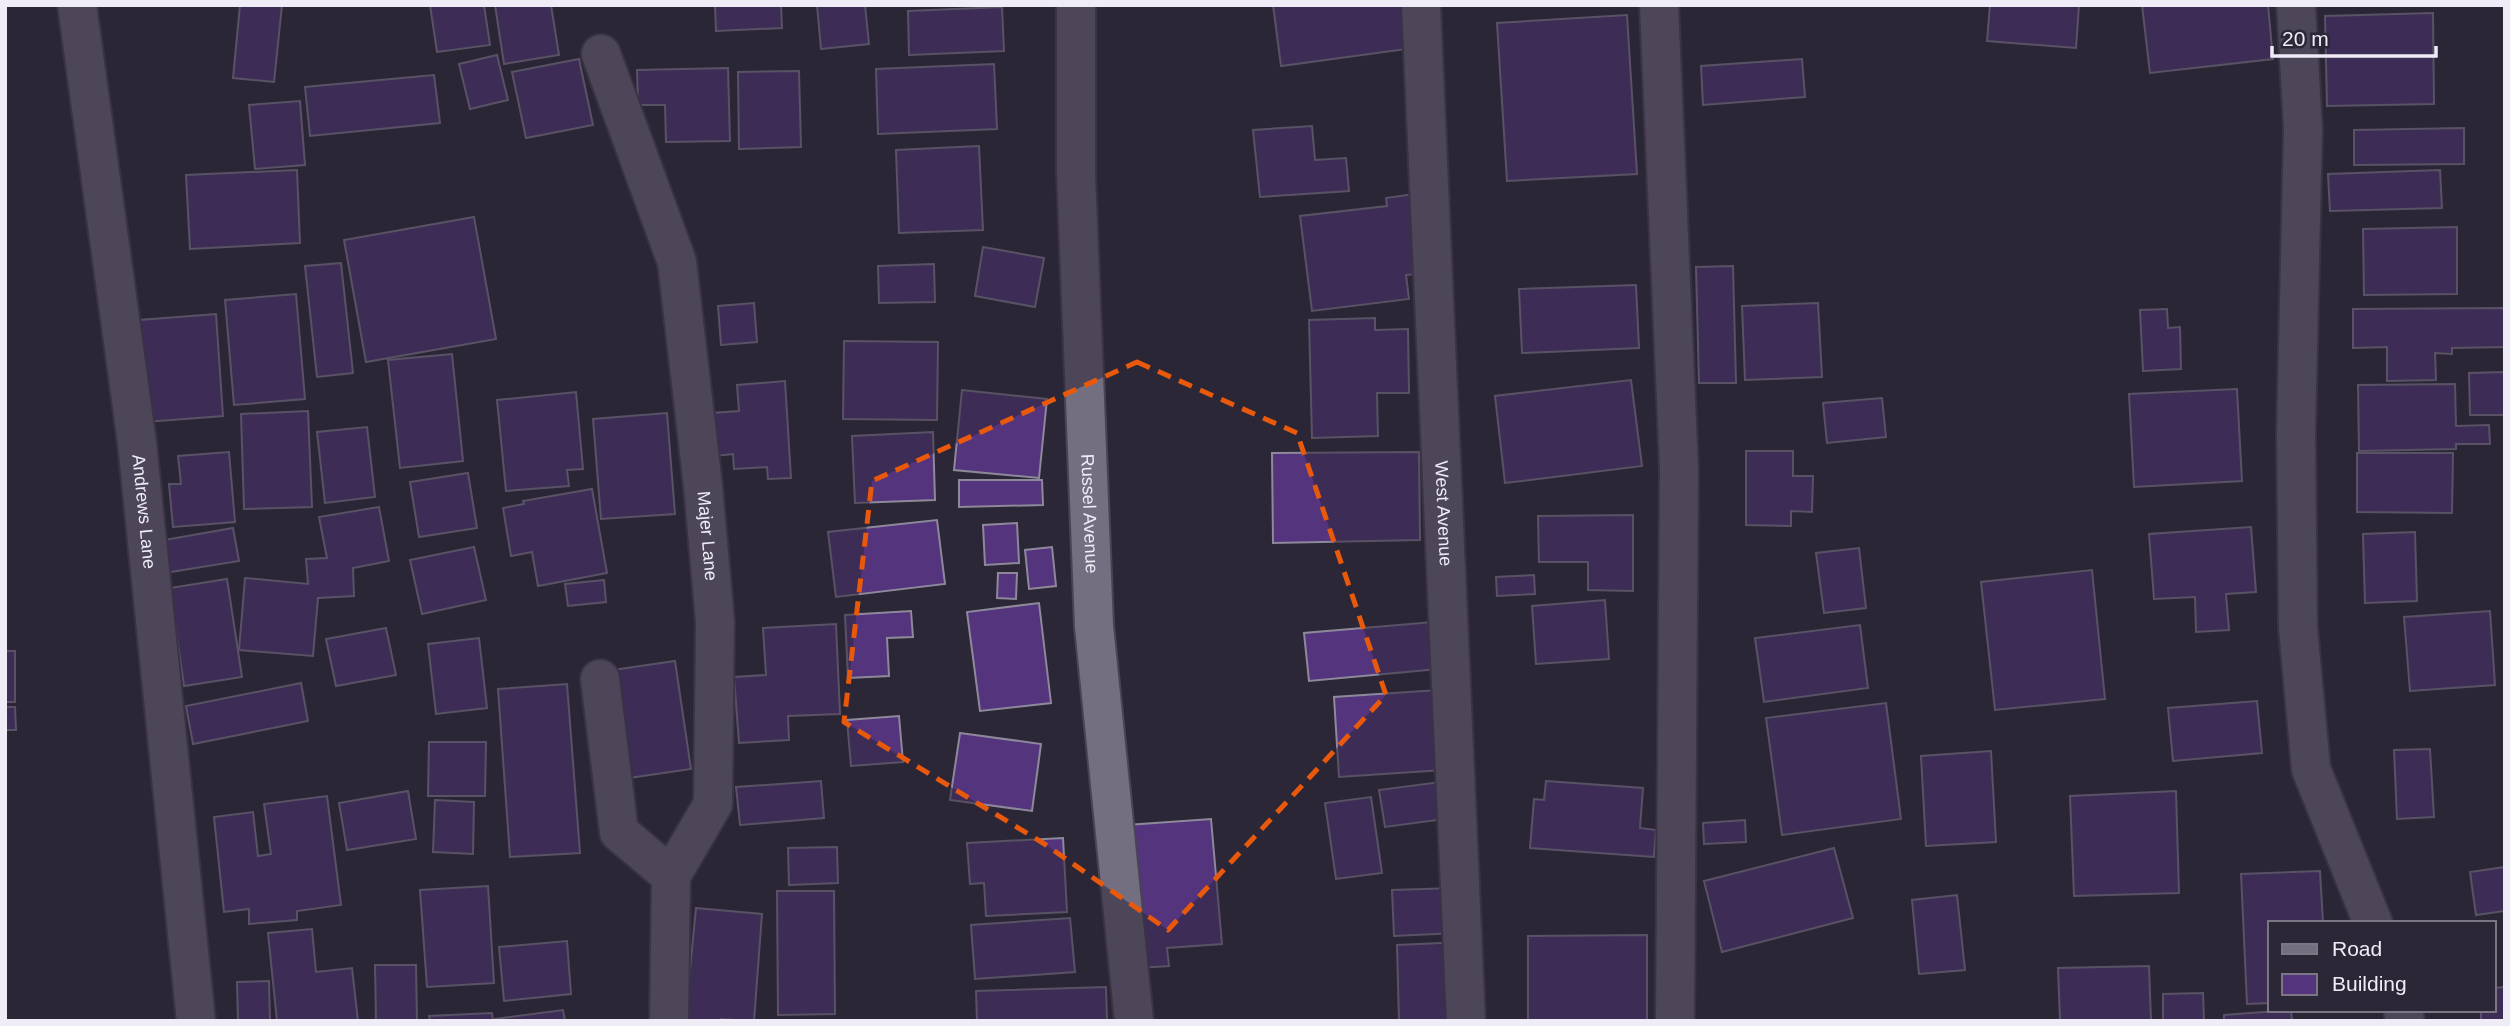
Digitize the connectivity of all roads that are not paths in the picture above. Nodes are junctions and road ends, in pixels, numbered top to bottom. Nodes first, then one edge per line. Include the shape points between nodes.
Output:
1 (77, 5) edge
2 (1076, 5) edge
3 (1421, 5) edge
4 (1659, 5) edge
5 (2296, 5) edge
6 (601, 54) dead end
7 (600, 679) dead end
8 (671, 876) junction
9 (2372, 921) edge
10 (196, 1021) edge
11 (669, 1021) edge
12 (1134, 1021) edge
13 (1466, 1021) edge
14 (1675, 1021) edge

1 - 10 street, Andrews Lane via 137,443
2 - 12 street, Russel Avenue via 1076,174 1094,626
3 - 13 street, West Avenue
4 - 14 street via 1679,469
5 - 9 street via 2303,130 2298,628 2311,769
6 - 8 street, Majer Lane via 677,261 715,621 713,804
7 - 8 street via 619,832
8 - 11 street, Majer Lane

